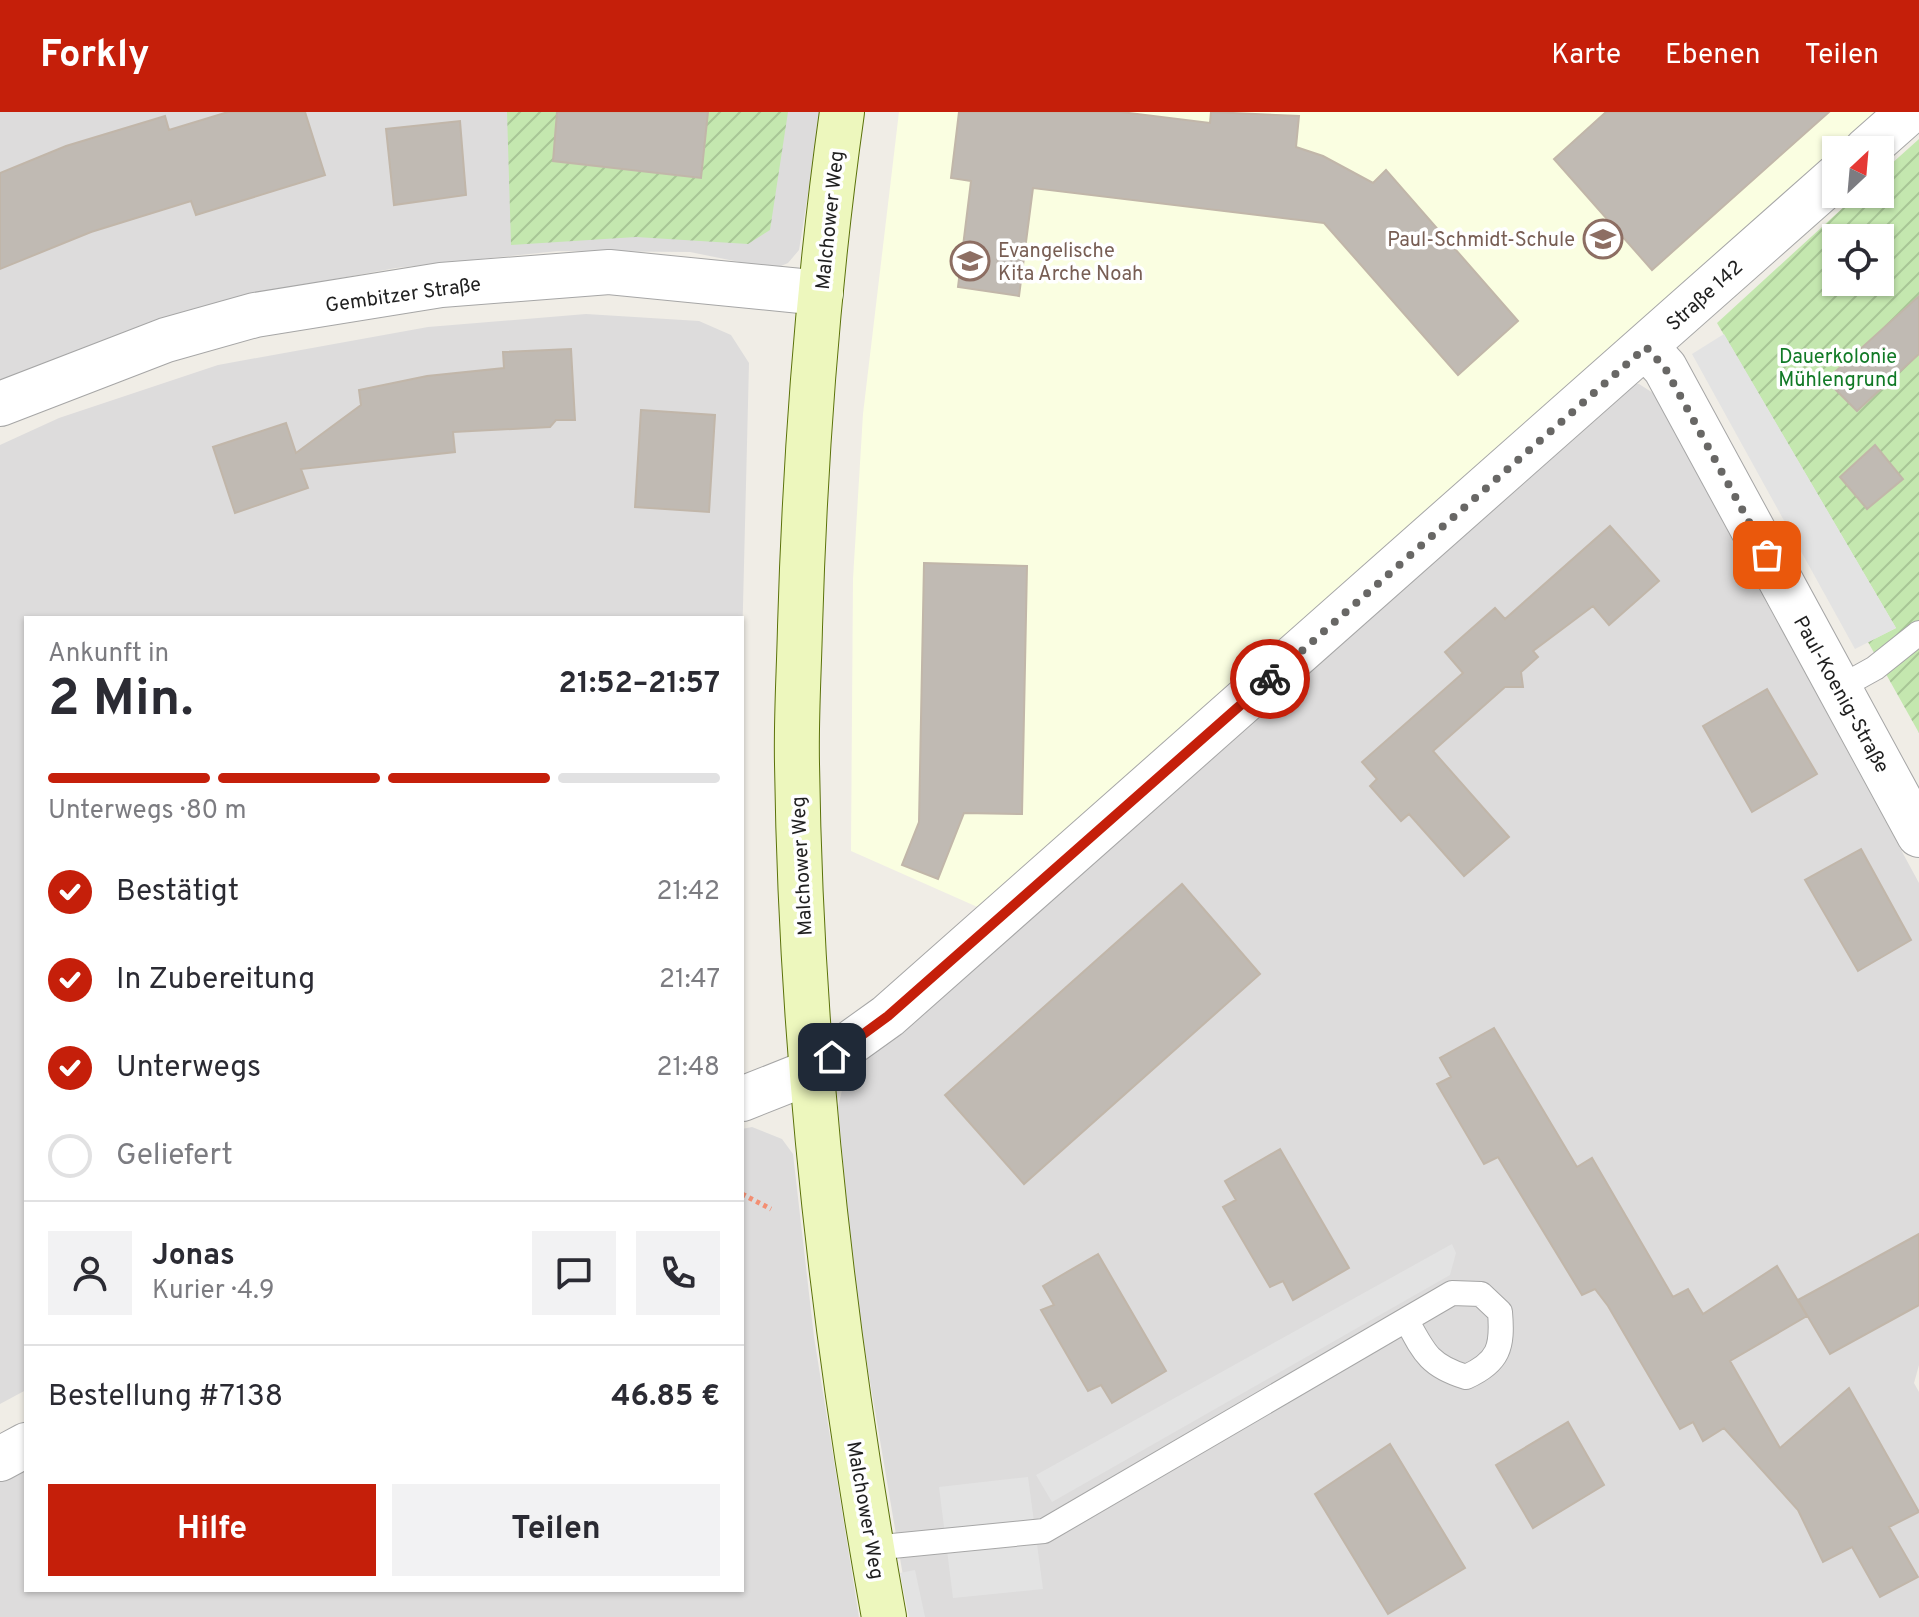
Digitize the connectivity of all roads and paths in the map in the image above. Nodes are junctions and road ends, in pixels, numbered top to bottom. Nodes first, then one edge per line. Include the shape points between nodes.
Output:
1 (842, 112) edge
2 (1909, 112) edge
3 (1882, 136) edge
4 (1822, 190) edge
5 (821, 293) junction
6 (1646, 347) junction
7 (0, 404) edge
8 (1919, 633) edge
9 (1839, 688) junction
10 (1919, 835) edge
11 (810, 1072) junction
12 (744, 1098) edge
13 (744, 1195) edge
14 (771, 1209) dead end
15 (1407, 1321) dead end
16 (24, 1446) edge
17 (0, 1459) edge
18 (872, 1548) junction
19 (884, 1617) edge

1 - 5 street, Malchower Weg
2 - 3 street
4 - 6 street, Straße 142
5 - 7 street, Gembitzer Straße via 609,272 441,285 255,315 166,340
5 - 11 street, Malchower Weg via 803,530 796,762
6 - 9 street, Paul-Koenig-Straße via 1665,368
6 - 11 street, Straße 142 via 867,1034
8 - 9 lane
9 - 10 street, Paul-Koenig-Straße
11 - 12 street, Straße 142
11 - 18 street, Malchower Weg via 827,1247
13 - 14 path
15 - 18 lane via 1044,1531
16 - 17 street
18 - 19 street, Malchower Weg

